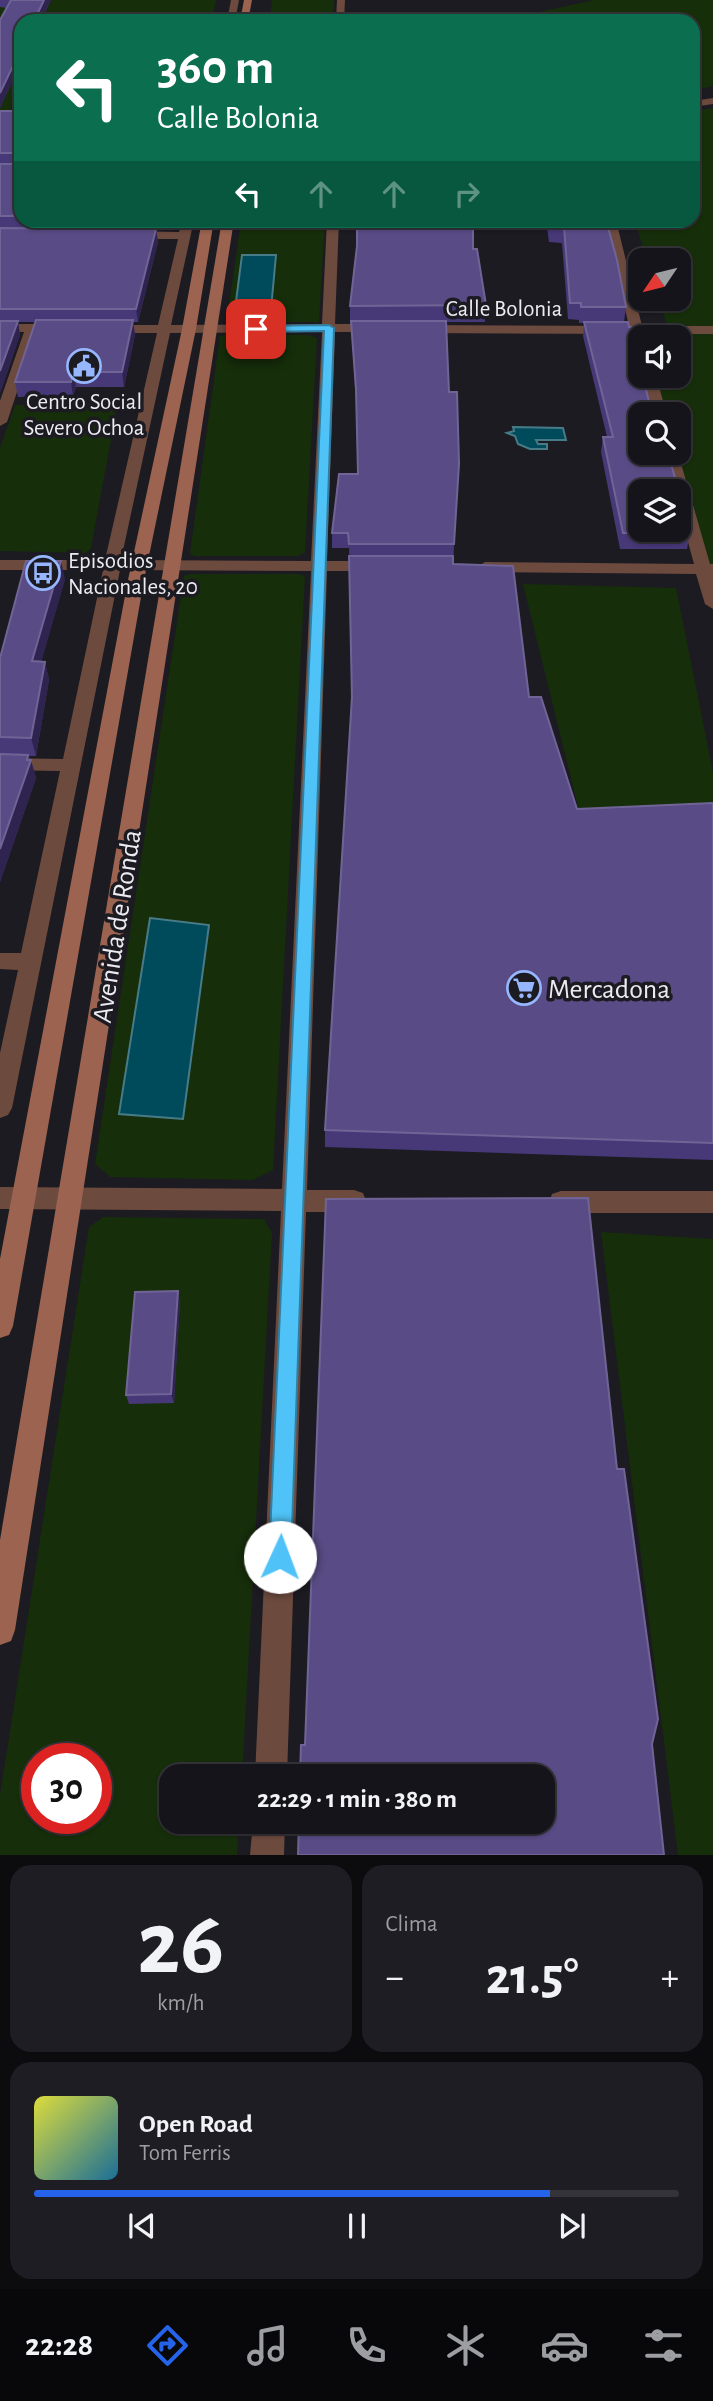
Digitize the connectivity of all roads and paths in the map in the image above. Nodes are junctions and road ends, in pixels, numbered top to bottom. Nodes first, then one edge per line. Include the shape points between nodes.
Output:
1 (186, 228) edge
2 (207, 228) edge
3 (227, 228) edge
4 (333, 228) edge
5 (612, 228) edge
6 (118, 235) edge
7 (635, 325) edge
8 (0, 328) edge
9 (32, 328) junction
10 (70, 328) edge
11 (329, 328) junction
12 (95, 329) edge
13 (164, 329) junction
14 (189, 329) junction
15 (211, 329) junction
16 (628, 329) edge
17 (691, 330) edge
18 (713, 330) edge
19 (0, 422) edge
20 (675, 465) edge
21 (0, 565) edge
22 (139, 565) junction
23 (172, 565) junction
24 (114, 566) junction
25 (320, 566) junction
26 (388, 566) edge
27 (470, 567) edge
28 (708, 569) edge
29 (713, 604) edge
30 (0, 765) edge
31 (72, 765) junction
32 (0, 961) edge
33 (31, 962) junction
34 (0, 1108) edge
35 (12, 1198) edge
36 (72, 1199) junction
37 (295, 1200) junction
38 (378, 1201) edge
39 (532, 1202) edge
40 (713, 1202) edge
41 (0, 1326) edge
42 (0, 1630) edge
43 (272, 1764) edge
44 (268, 1834) edge
45 (267, 1855) edge

1 - 6 street
1 - 13 street
2 - 14 street, Avenida de Ronda
3 - 15 street, Avenida de Ronda
4 - 11 street
5 - 7 street
8 - 9 street
9 - 10 street
9 - 19 street
11 - 15 street, Calle Bolonia
11 - 16 street, Calle Bolonia
11 - 25 street
12 - 13 street, Calle Bolonia
13 - 14 street, Calle Bolonia
13 - 24 street
14 - 15 street, Calle Bolonia
14 - 22 street, Avenida de Ronda
15 - 23 street, Avenida de Ronda
17 - 18 street, Calle Bolonia
20 - 28 street
21 - 24 street
22 - 23 street
22 - 24 street
22 - 35 street, Avenida de Ronda
23 - 25 street
23 - 36 street, Avenida de Ronda
24 - 31 street
25 - 26 street
25 - 37 street
27 - 28 street
28 - 29 street
30 - 31 street
31 - 33 street
32 - 33 street
33 - 34 street
35 - 36 street
35 - 41 street, Avenida de Ronda
36 - 37 street
36 - 42 street, Avenida de Ronda
37 - 38 street
37 - 43 street
39 - 40 street
44 - 45 street

